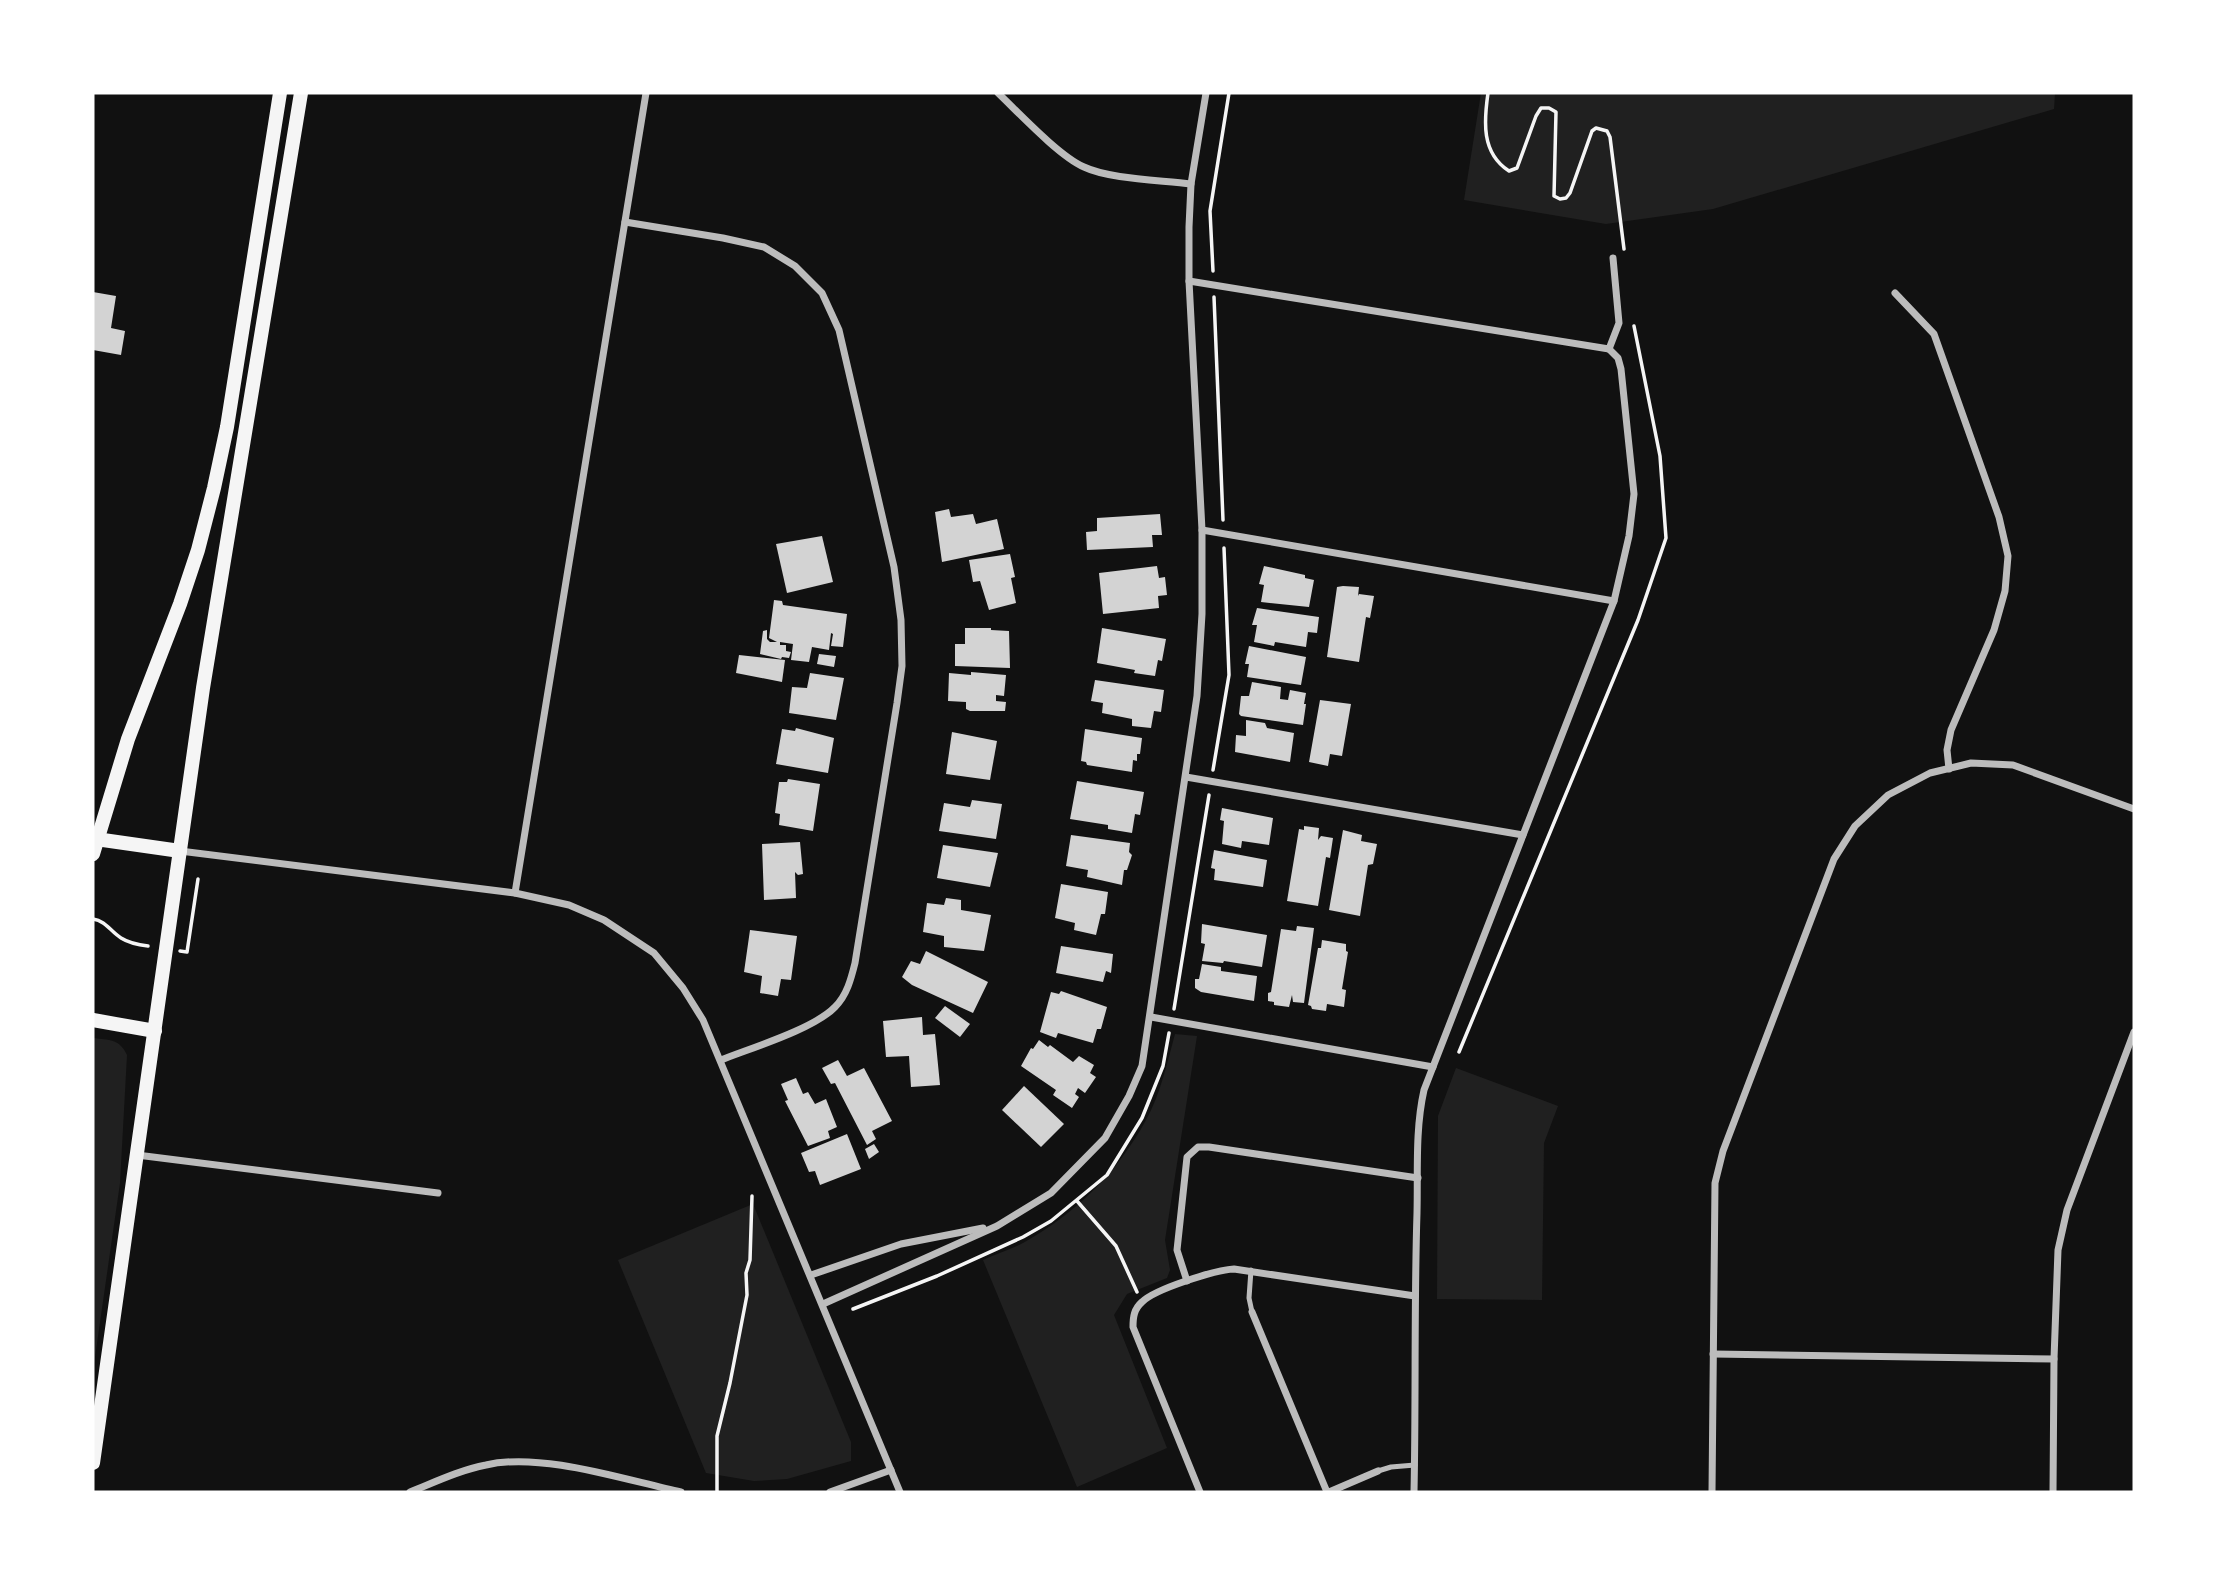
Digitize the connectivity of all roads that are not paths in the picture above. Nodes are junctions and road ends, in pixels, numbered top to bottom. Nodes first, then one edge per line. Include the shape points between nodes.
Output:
1 (280, 93) edge
2 (301, 93) edge
3 (646, 93) edge
4 (998, 93) edge
5 (1206, 93) edge
6 (1191, 184) junction
7 (625, 222) junction
8 (1613, 258) dead end
9 (1189, 281) junction
10 (1895, 293) dead end
11 (1609, 349) junction
12 (1202, 530) junction
13 (1614, 601) junction
14 (1950, 769) junction
15 (1186, 777) junction
16 (2134, 808) edge
17 (1523, 835) junction
18 (96, 839) junction
19 (180, 851) junction
20 (93, 854) edge
21 (515, 893) junction
22 (1150, 1017) junction
23 (93, 1020) edge
24 (155, 1031) junction
25 (2134, 1032) edge
26 (721, 1060) junction
27 (1433, 1067) junction
28 (137, 1155) junction
29 (1418, 1178) junction
30 (438, 1193) dead end
31 (997, 1226) junction
32 (1251, 1270) junction
33 (811, 1275) junction
34 (1187, 1281) junction
35 (1415, 1296) junction
36 (823, 1304) junction
37 (1252, 1312) joint
38 (1713, 1354) junction
39 (2053, 1359) junction
40 (93, 1462) edge
41 (1415, 1465) junction
42 (891, 1470) junction
43 (1378, 1471) joint
44 (410, 1492) edge
45 (681, 1492) edge
46 (830, 1492) edge
47 (900, 1492) edge
48 (1200, 1492) edge
49 (1328, 1492) edge
50 (1414, 1492) edge
51 (1712, 1492) edge
52 (2053, 1492) edge

1 - 18 main road via 214,488 180,604 128,739
2 - 19 main road
3 - 7 street
4 - 6 street via 1085,168
5 - 6 street
6 - 9 street
7 - 21 street
7 - 26 street via 765,247 795,266 822,293 839,330 894,567 901,620 897,703 849,988 835,1008 812,1023
8 - 11 street via 1619,323
9 - 11 street
9 - 12 street
10 - 14 street via 1934,334 1999,517 2008,556 2006,591 1994,630 1951,730
11 - 13 street via 1621,369 1634,494
12 - 13 street
12 - 15 street via 1198,682
13 - 17 street
14 - 16 street via 1971,764 2013,765
14 - 38 street via 1930,773 1888,794 1855,826 1834,859 1715,1183
15 - 17 street
15 - 22 street
17 - 27 street
18 - 19 main road
18 - 20 main road
19 - 21 street
19 - 24 main road
21 - 26 street via 569,905 604,920 654,953 683,988
22 - 27 street
22 - 31 street via 1142,1066 1105,1138 1051,1193
23 - 24 main road
24 - 28 main road
25 - 39 street via 2067,1210 2058,1250
26 - 33 street
27 - 29 street via 1418,1120
28 - 30 street
28 - 40 main road
29 - 34 street via 1198,1147 1188,1157 1177,1250
29 - 35 street
31 - 33 street via 901,1244
31 - 36 street
32 - 34 street via 1220,1270
32 - 35 street
32 - 37 lane
33 - 36 street
34 - 48 street via 1141,1302 1133,1314 1133,1327
35 - 41 street
36 - 42 street
37 - 49 street
38 - 39 street
38 - 51 street
39 - 52 street
41 - 43 lane
41 - 50 street
42 - 46 street
42 - 47 street
43 - 49 street
44 - 45 street via 486,1465 523,1460

